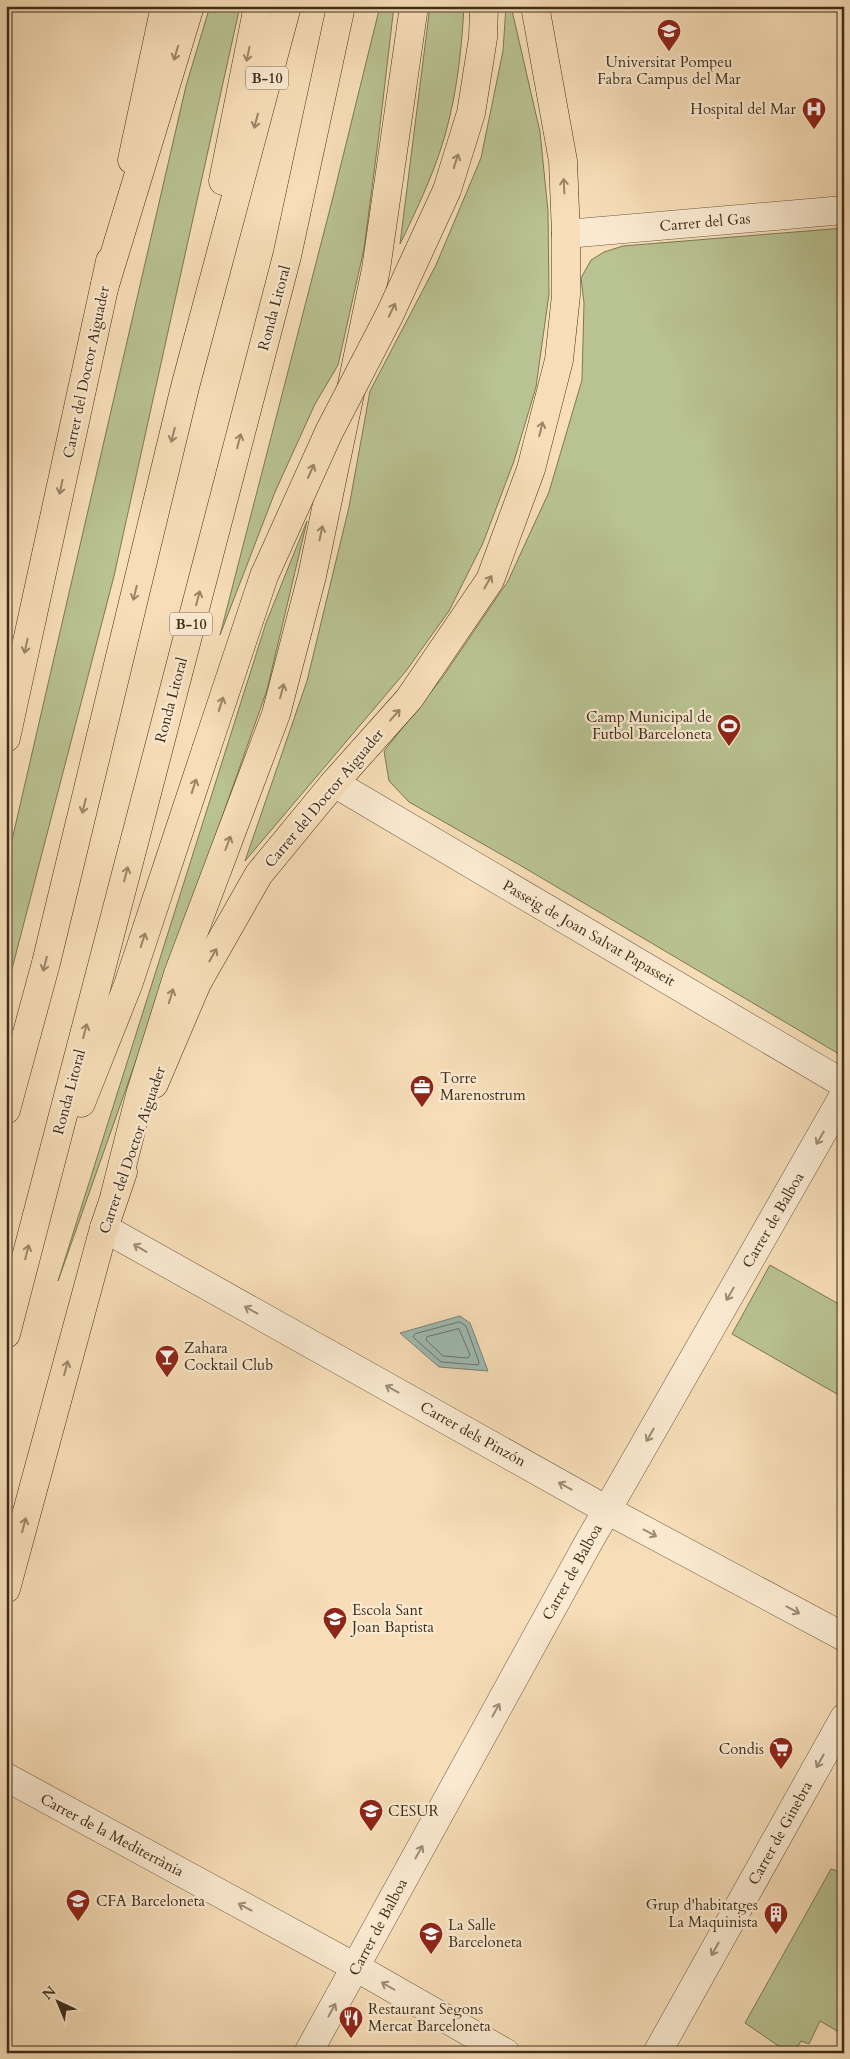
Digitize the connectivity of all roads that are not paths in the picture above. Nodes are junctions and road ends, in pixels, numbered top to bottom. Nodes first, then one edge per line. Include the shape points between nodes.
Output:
1 (165, 6) edge
2 (190, 6) edge
3 (258, 6) edge
4 (287, 6) edge
5 (341, 6) edge
6 (414, 6) edge
7 (484, 6) edge
8 (534, 6) edge
9 (844, 210) edge
10 (566, 234) junction
11 (105, 285) junction
12 (185, 388) junction
13 (6, 738) edge
14 (334, 783) junction
15 (844, 1084) edge
16 (844, 1096) edge
17 (6, 1110) edge
18 (115, 1194) junction
19 (37, 1214) junction
20 (104, 1228) junction
21 (6, 1334) edge
22 (607, 1510) junction
23 (6, 1589) edge
24 (844, 1637) edge
25 (844, 1718) edge
26 (6, 1777) edge
27 (357, 1968) junction
28 (308, 2053) edge
29 (506, 2053) edge
30 (657, 2053) edge

1 - 11 main road, Carrer del Doctor Aiguader
2 -> 11 main road
3 -> 12 main road
4 -> 12 main road, B-10
19 -> 5 main road, Ronda Litoral / B-10 via 287,256
18 -> 6 main road via 140,1095 178,974 276,714 312,576 376,269
19 -> 7 main road, bridge via 128,985 264,576 329,432 390,314 447,190 471,113 483,38
10 -> 8 main road, Carrer del Doctor Aiguader via 563,162
9 - 10 street, Carrer del Gas
14 -> 10 main road, Carrer del Doctor Aiguader via 409,699 490,580 531,469 559,360 566,295
11 -> 13 main road, Carrer del Doctor Aiguader
12 -> 17 main road, B-10 via 46,963
14 - 15 street, Passeig de Joan Salvat Papasseit
18 -> 14 main road, Carrer del Doctor Aiguader via 153,1086 197,982 259,874
16 -> 22 street, Carrer de Balboa
18 - 20 main road, Carrer del Doctor Aiguader
21 -> 19 main road, Ronda Litoral / B-10
22 -> 20 street, Carrer dels Pinzón
23 -> 20 main road, Carrer del Doctor Aiguader
22 -> 24 street, Carrer dels Pinzón
27 -> 22 street, Carrer de Balboa
25 -> 30 street, Carrer de Ginebra
27 -> 26 street, Carrer de la Mediterrània
28 -> 27 street, Carrer de Balboa
29 -> 27 street, Carrer de la Mediterrània

